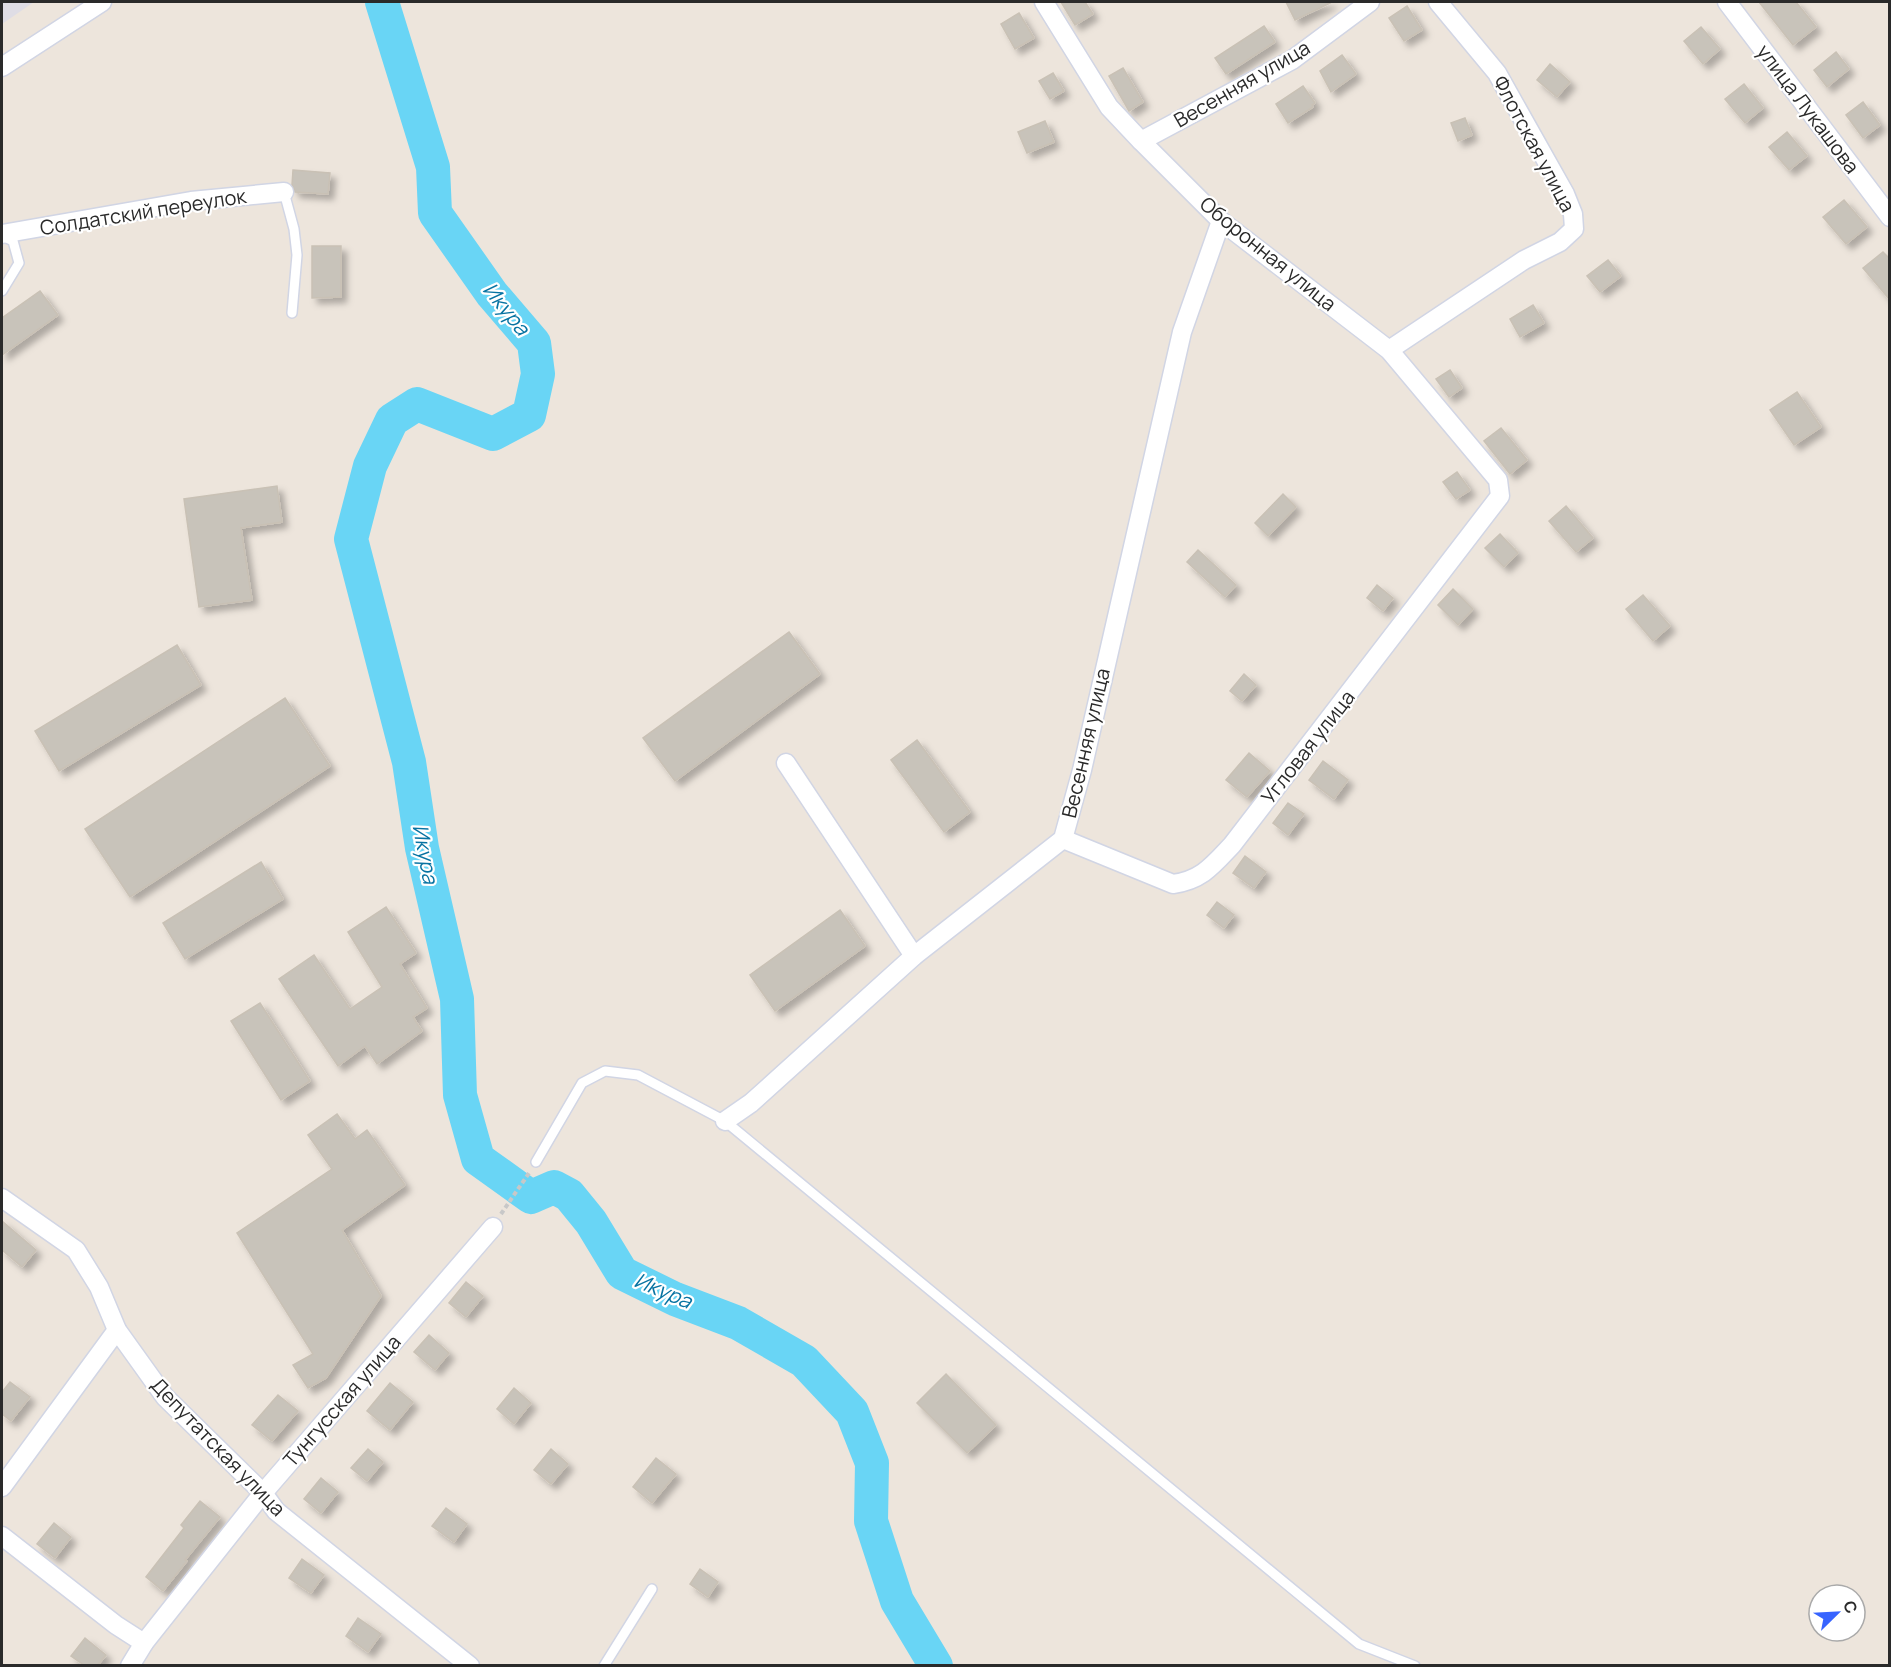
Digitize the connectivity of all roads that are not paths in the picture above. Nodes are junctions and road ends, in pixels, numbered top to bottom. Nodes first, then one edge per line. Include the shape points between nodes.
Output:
1 (102, 2) edge
2 (1044, 2) edge
3 (1370, 2) edge
4 (1438, 2) edge
5 (1727, 2) edge
6 (2, 67) edge
7 (1141, 141) junction
8 (284, 192) joint
9 (1890, 217) edge
10 (1221, 221) junction
11 (2, 235) edge
12 (2, 291) edge
13 (292, 313) dead end
14 (1389, 350) junction
15 (1500, 496) joint
16 (786, 763) dead end
17 (1063, 839) junction
18 (914, 956) junction
19 (725, 1122) junction
20 (536, 1162) road end
21 (2, 1198) edge
22 (493, 1227) road end
23 (117, 1330) junction
24 (2, 1487) edge
25 (263, 1493) junction
26 (2, 1536) edge
27 (652, 1590) dead end
28 (163, 1621) junction
29 (116, 1625) junction
30 (144, 1644) junction
31 (130, 1665) edge
32 (470, 1665) edge
33 (604, 1665) edge
34 (1415, 1665) edge

1 - 6 street
2 - 7 street, Оборонная улица via 1109,107
3 - 7 street, Весенняя улица via 1292,60
4 - 14 street, Флотская улица via 1497,73 1565,194 1574,229 1560,242 1524,260
5 - 9 street, улица Лукашова
7 - 10 street, Оборонная улица
8 - 11 street, Солдатский переулок via 191,201
8 - 13 lane via 297,255
10 - 14 street, Оборонная улица
10 - 17 street, Весенняя улица via 1182,332
11 - 12 lane via 14,241 19,262
14 - 15 street, Оборонная улица via 1498,480
15 - 17 street, Угловая улица via 1232,845 1206,872 1190,882 1173,884
16 - 18 street
17 - 18 street, Весенняя улица
18 - 19 street, Весенняя улица
19 - 20 lane via 638,1075 604,1071 582,1083
19 - 34 lane via 1359,1644
21 - 23 street, Депутатская улица via 76,1250 99,1287
22 - 25 street, Тунгусская улица
23 - 24 street
23 - 25 street, Депутатская улица via 165,1397
25 - 28 street, Тунгусская улица
25 - 32 street, Депутатская улица via 276,1511
26 - 29 street
27 - 33 lane
28 - 29 street via 143,1626
28 - 30 street, Тунгусская улица
29 - 30 street
30 - 31 street, Тунгусская улица

